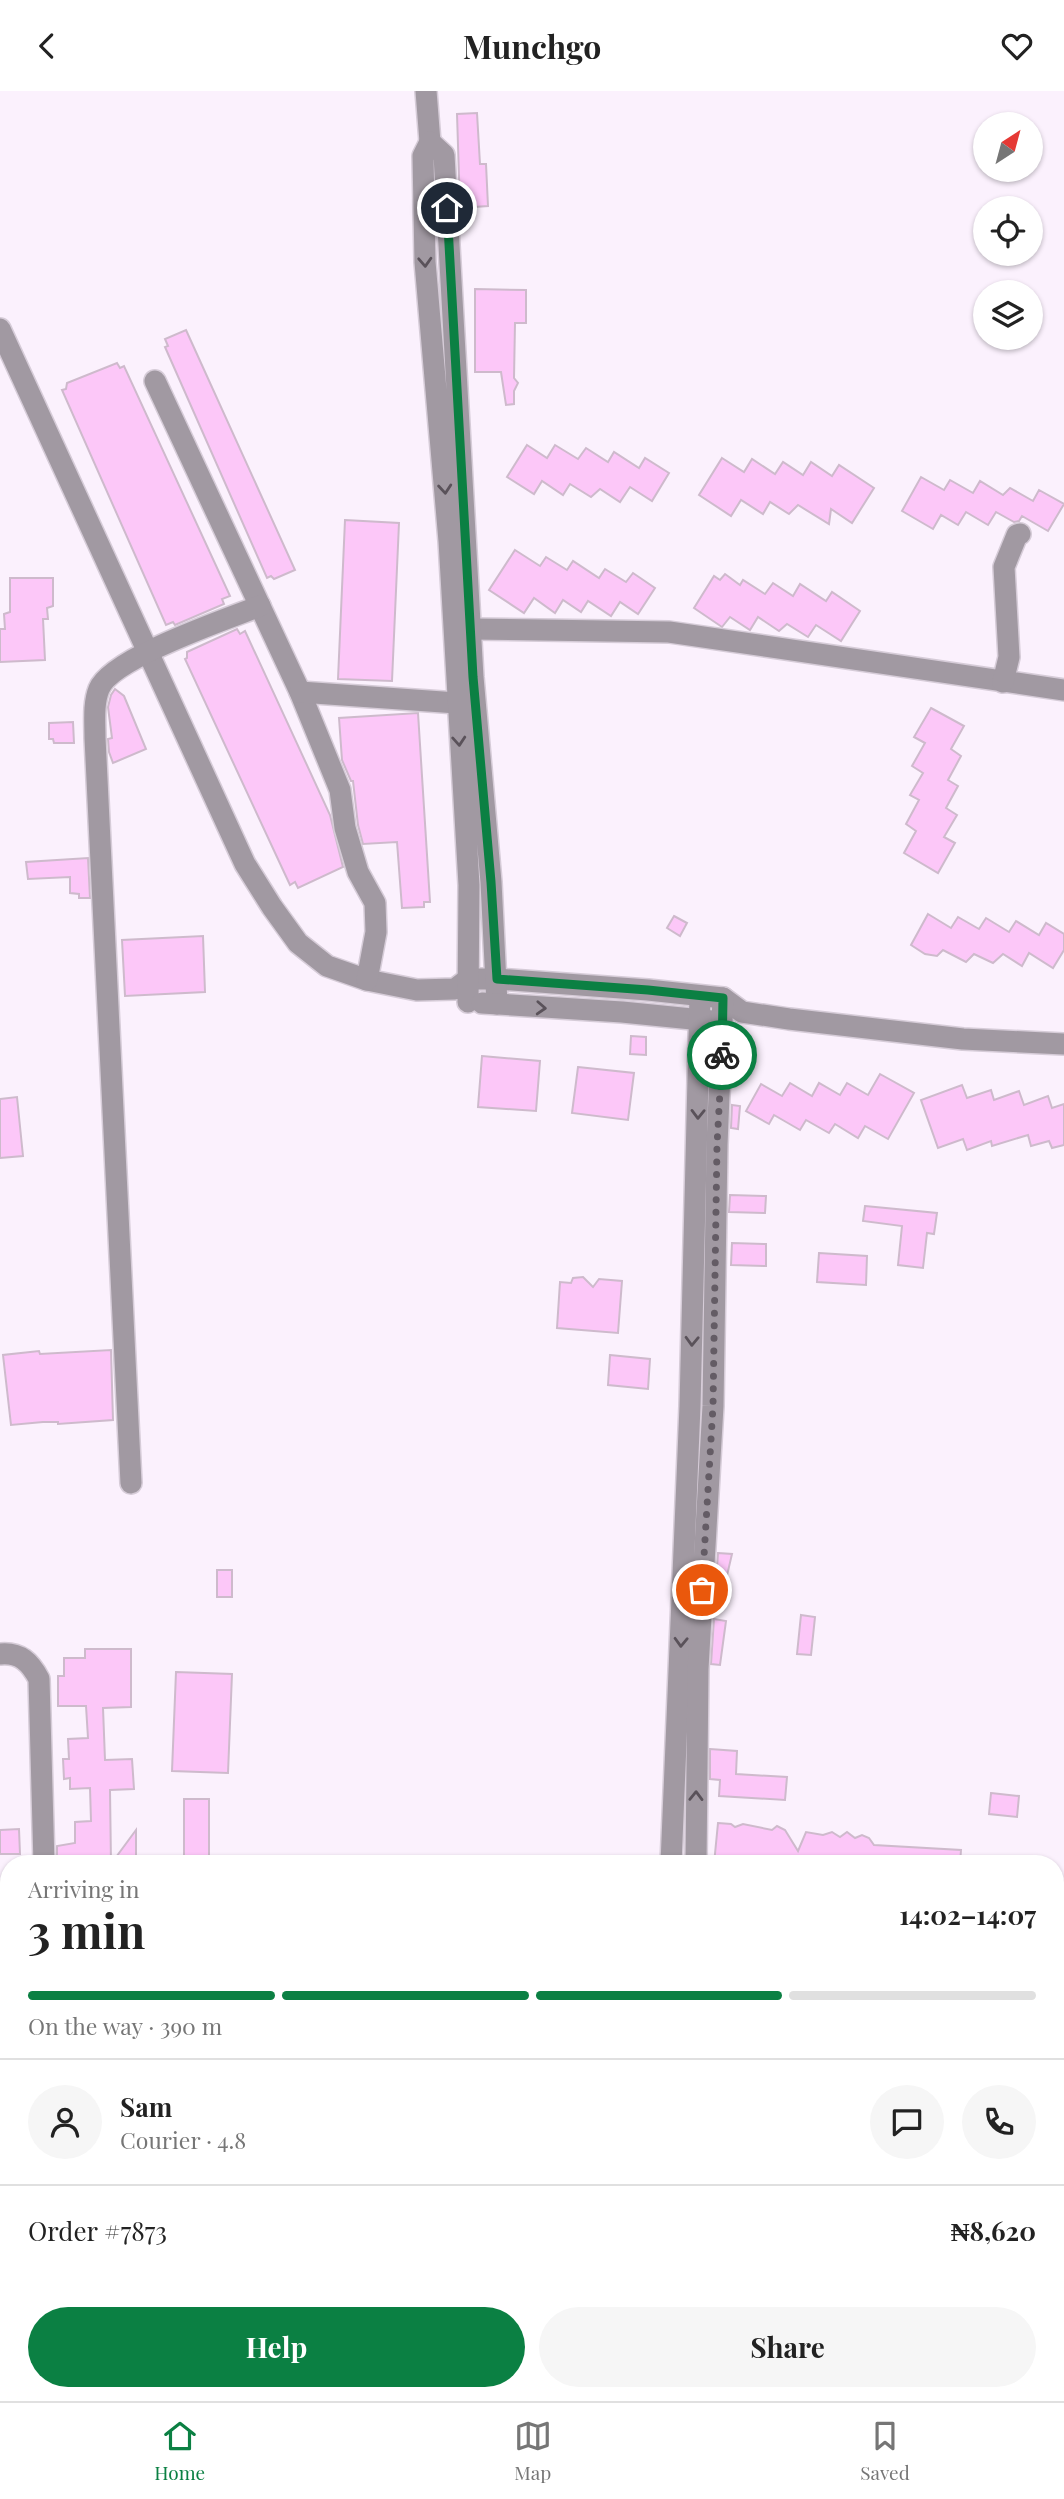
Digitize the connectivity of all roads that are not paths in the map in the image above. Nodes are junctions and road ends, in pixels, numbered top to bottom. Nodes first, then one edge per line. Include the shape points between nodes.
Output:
1 (426, 91) edge
2 (430, 142) junction
3 (0, 329) edge
4 (155, 381) dead end
5 (1020, 534) dead end
6 (260, 606) junction
7 (471, 629) junction
8 (146, 652) junction
9 (1003, 682) junction
10 (1064, 690) edge
11 (300, 692) junction
12 (457, 703) junction
13 (497, 979) junction
14 (367, 980) junction
15 (464, 990) junction
16 (700, 996) junction
17 (497, 1004) junction
18 (733, 1017) junction
19 (700, 1020) junction
20 (1064, 1044) edge
21 (131, 1483) dead end
22 (0, 1654) edge
23 (44, 1855) edge
24 (671, 1855) edge
25 (696, 1855) edge

1 - 2 street
2 - 7 street via 443,155
2 -> 12 street via 423,156 425,262 449,541
3 - 8 street
4 - 6 street
5 - 9 street via 1004,567 1009,657
6 - 8 street
6 - 11 street
7 - 9 street via 669,632
7 - 13 street
8 - 14 street via 245,864 272,907 298,943 327,966
8 - 21 street via 112,673 99,687 95,706
9 - 10 street
11 - 12 street
11 - 14 street via 340,790 358,872 375,903 376,932
12 -> 15 street via 469,885
13 - 15 street
13 - 16 street
13 - 17 street
14 - 15 street via 417,990
15 - 17 street
16 - 18 street via 723,998
16 - 19 street
17 -> 19 street
18 - 19 street
18 - 20 street
25 -> 18 street via 698,1669 713,1406 717,1145
19 -> 24 street
22 - 23 street via 22,1657 32,1664 38,1679

